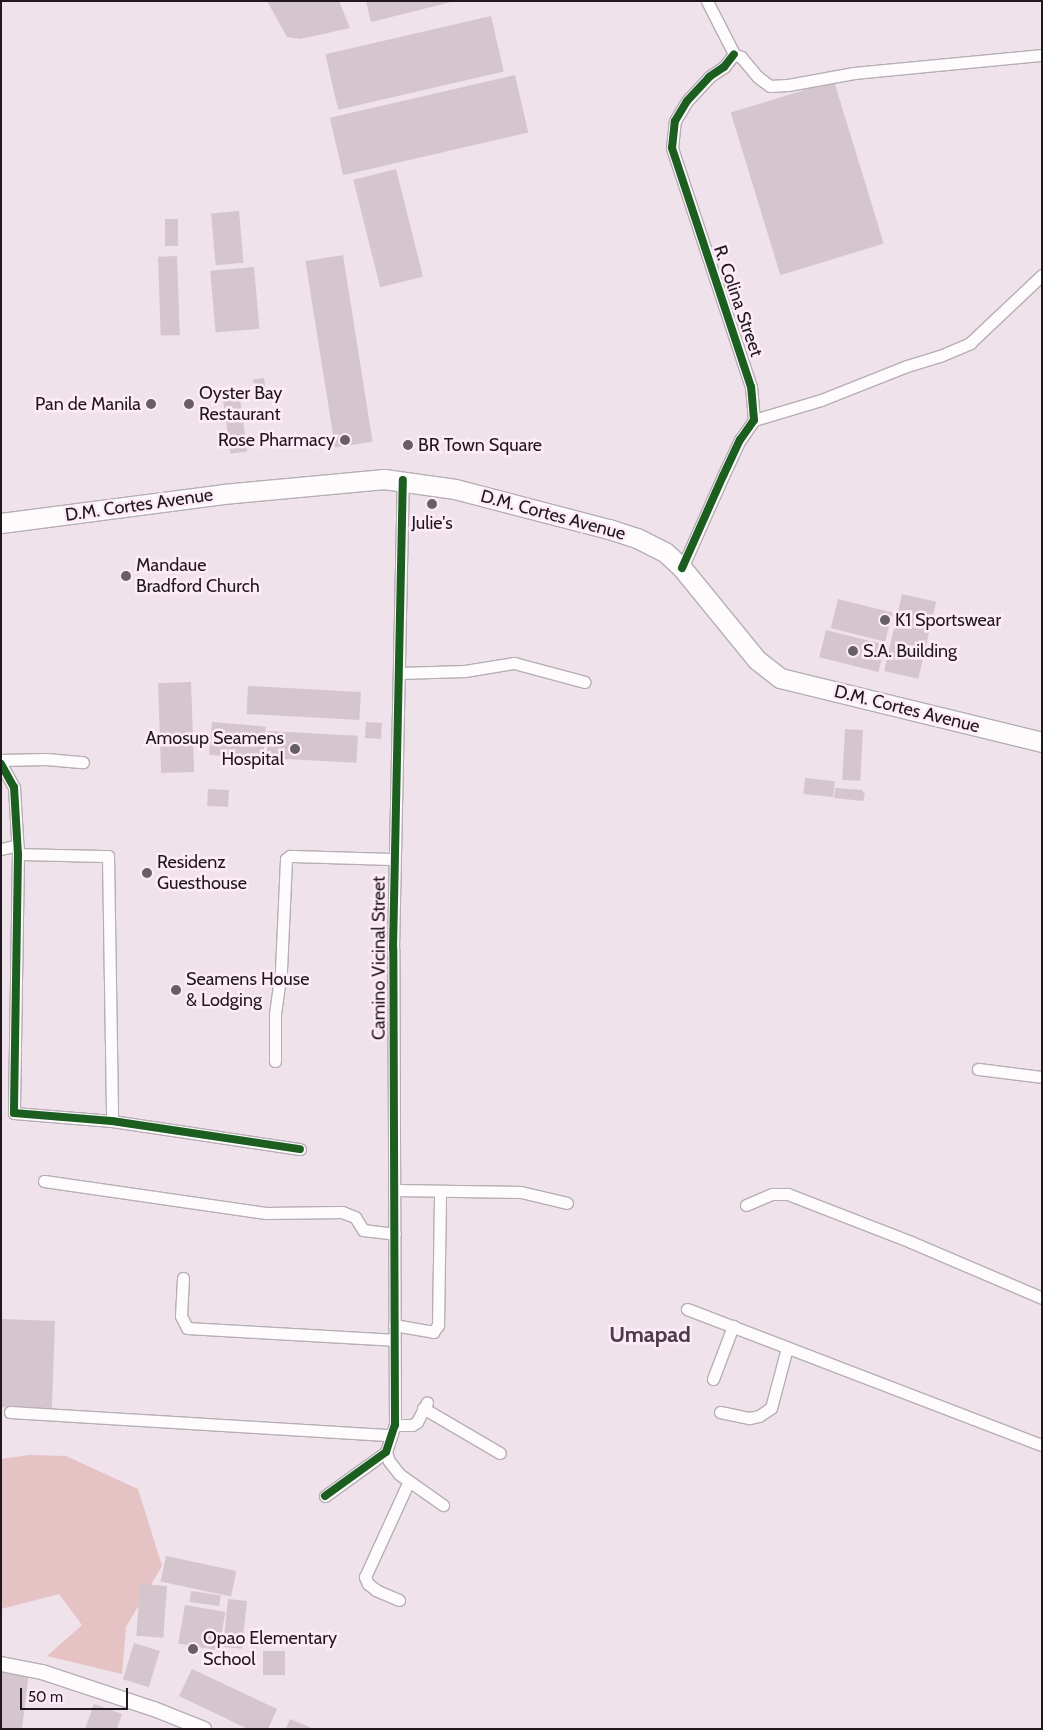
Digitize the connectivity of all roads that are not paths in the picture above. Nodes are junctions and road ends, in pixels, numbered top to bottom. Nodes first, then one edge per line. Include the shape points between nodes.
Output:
1 (707, 1) edge
2 (734, 54) junction
3 (1042, 55) edge
4 (1042, 274) edge
5 (754, 420) junction
6 (404, 480) junction
7 (1, 523) edge
8 (682, 568) junction
9 (399, 673) junction
10 (585, 682) dead end
11 (1042, 742) edge
12 (1, 762) edge
13 (83, 762) dead end
14 (1, 849) edge
15 (18, 850) junction
16 (394, 859) junction
17 (275, 1061) dead end
18 (978, 1069) dead end
19 (1042, 1076) edge
20 (112, 1121) junction
21 (300, 1149) dead end
22 (44, 1181) dead end
23 (395, 1190) junction
24 (440, 1191) junction
25 (567, 1203) dead end
26 (746, 1205) dead end
27 (395, 1234) junction
28 (183, 1278) dead end
29 (1042, 1298) edge
30 (687, 1309) dead end
31 (394, 1325) junction
32 (733, 1326) junction
33 (393, 1340) junction
34 (787, 1348) junction
35 (713, 1379) dead end
36 (10, 1412) dead end
37 (720, 1412) dead end
38 (392, 1430) junction
39 (1042, 1445) edge
40 (386, 1452) junction
41 (500, 1453) dead end
42 (408, 1482) junction
43 (325, 1496) dead end
44 (443, 1505) dead end
45 (399, 1600) dead end
46 (1, 1664) edge
47 (204, 1729) edge

1 - 2 street
2 - 3 street via 770,86 854,73
2 - 5 street, R. Colina Street via 687,101 675,121 672,148 751,387
4 - 5 street via 970,343 822,400
5 - 8 street via 726,468
6 - 7 highway, D.M. Cortes Avenue via 223,494
6 - 8 highway, D.M. Cortes Avenue via 455,489 609,528 658,548
6 - 9 street, Camino Vicinal Street
8 - 11 highway, D.M. Cortes Avenue via 757,660 780,678
9 - 10 street via 465,671 514,663
9 - 16 street, Camino Vicinal Street
12 - 13 street via 46,759
12 - 15 street via 14,787
14 - 15 street
15 - 20 street via 108,856
15 - 20 street via 14,1113
16 - 17 street via 290,856 286,859 282,962 275,1014
16 - 23 street, Camino Vicinal Street
18 - 19 street
20 - 21 street
22 - 27 street via 266,1213 342,1212 355,1217 363,1230
23 - 24 street
23 - 27 street, Camino Vicinal Street
24 - 25 street via 521,1192
24 - 31 street via 438,1325 433,1332
26 - 29 street via 772,1194 788,1194
27 - 31 street, Camino Vicinal Street
28 - 33 street via 181,1316 186,1328
30 - 32 street
31 - 33 street, Camino Vicinal Street
32 - 34 street
32 - 35 street
33 - 38 street, Camino Vicinal Street
34 - 37 street via 770,1408 749,1418
34 - 39 street
36 - 38 street
38 - 40 street, Camino Vicinal Street
38 - 41 street via 417,1422 425,1405
40 - 42 street via 389,1461
40 - 43 street
42 - 44 street
42 - 45 street via 365,1577 376,1590
46 - 47 street via 51,1675

